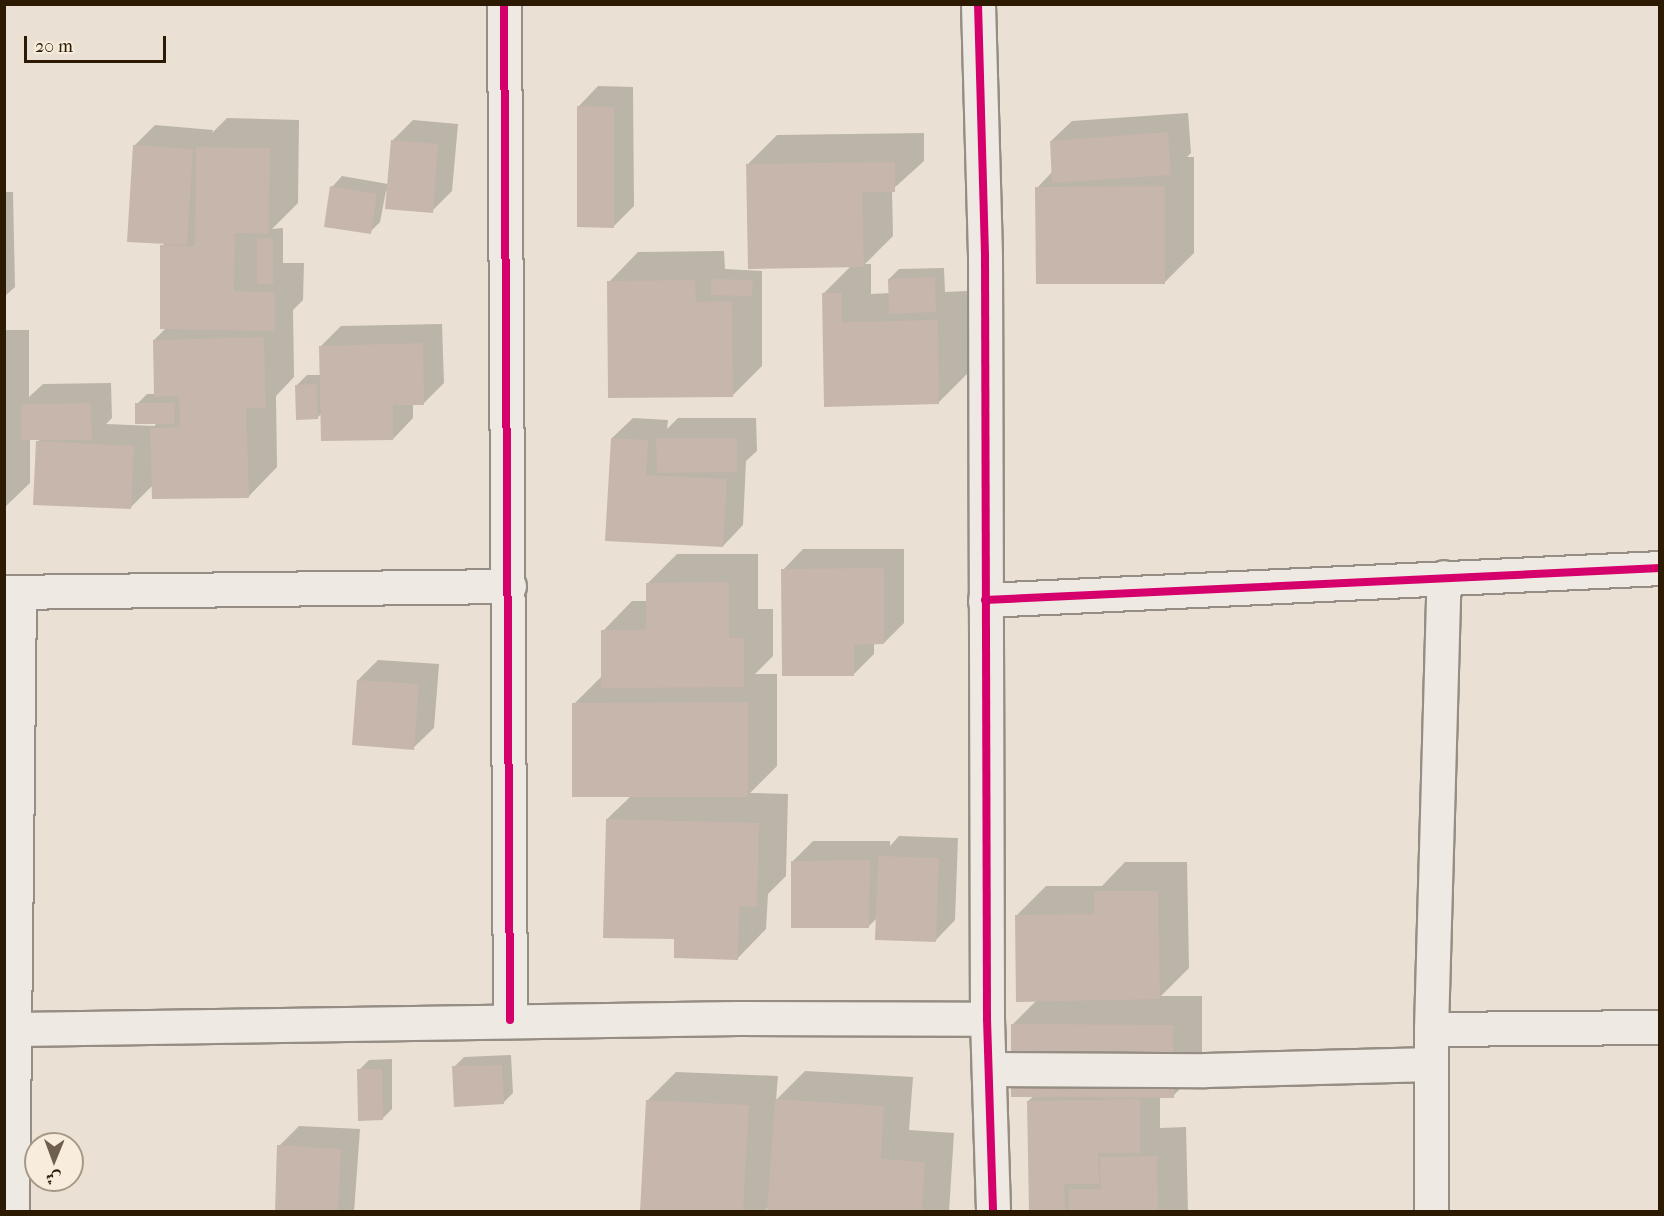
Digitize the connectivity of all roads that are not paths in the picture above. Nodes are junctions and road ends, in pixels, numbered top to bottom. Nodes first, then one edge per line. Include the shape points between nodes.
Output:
1 (504, 4) edge
2 (978, 4) edge
3 (1659, 568) edge
4 (1444, 577) junction
5 (509, 586) junction
6 (12, 592) edge
7 (985, 600) junction
8 (987, 1019) junction
9 (510, 1020) junction
10 (1659, 1027) edge
11 (17, 1029) junction
12 (1431, 1029) junction
13 (1431, 1064) junction
14 (989, 1069) junction
15 (12, 1212) edge
16 (993, 1212) edge
17 (1431, 1212) edge

1 - 5 street
2 - 7 street via 985,256
3 - 4 street
4 - 7 street
4 - 12 street
5 - 6 street
5 - 9 street
6 - 11 street
7 - 8 street
8 - 9 street
8 - 14 street
9 - 11 street
10 - 12 street
11 - 15 street
12 - 13 street
13 - 14 street via 1205,1070
13 - 17 street
14 - 16 street

